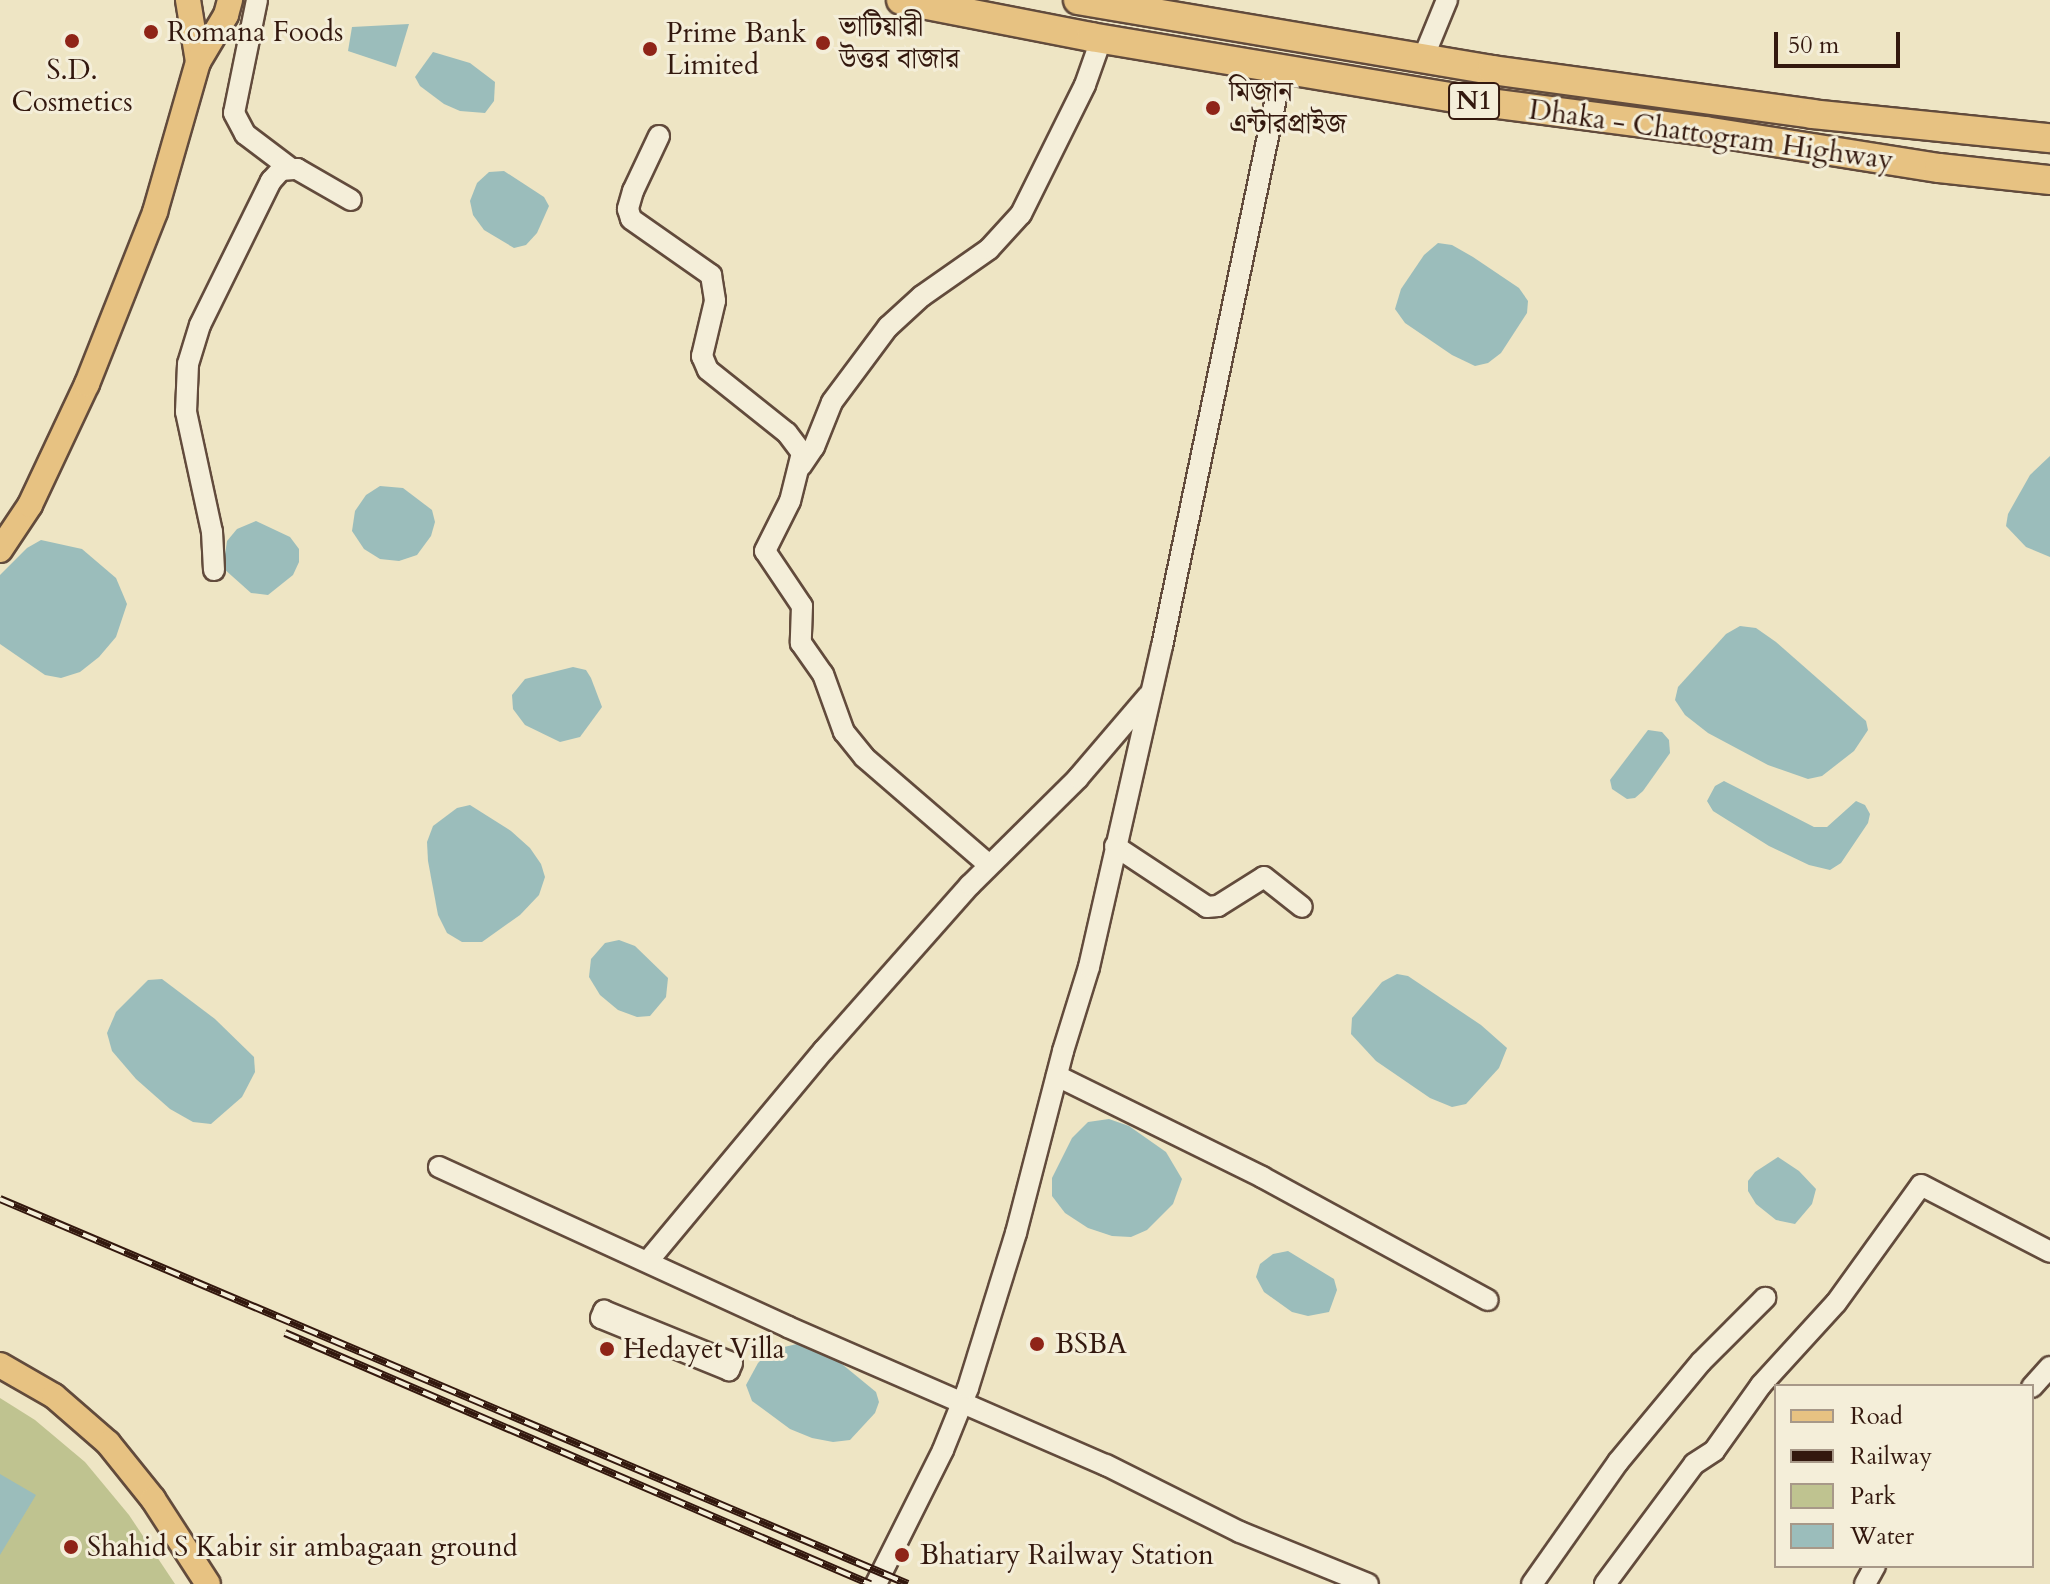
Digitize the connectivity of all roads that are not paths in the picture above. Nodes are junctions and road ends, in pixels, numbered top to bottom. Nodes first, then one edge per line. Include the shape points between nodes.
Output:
1 (188, 0) edge
2 (230, 0) edge
3 (257, 0) edge
4 (901, 0) edge
5 (1078, 0) edge
6 (1447, 0) edge
7 (1102, 37) junction
8 (1424, 56) junction
9 (198, 62) junction
10 (1282, 69) junction
11 (659, 136) dead end
12 (2050, 138) edge
13 (290, 168) junction
14 (2050, 180) edge
15 (351, 200) dead end
16 (799, 468) junction
17 (0, 550) edge
18 (214, 570) dead end
19 (1153, 690) junction
20 (1115, 846) junction
21 (989, 865) junction
22 (1302, 907) dead end
23 (1057, 1076) junction
24 (439, 1167) dead end
25 (2050, 1252) edge
26 (648, 1261) junction
27 (1765, 1298) dead end
28 (1488, 1300) dead end
29 (0, 1365) edge
30 (2050, 1367) edge
31 (729, 1370) joint
32 (2034, 1385) edge
33 (962, 1403) junction
34 (208, 1584) edge
35 (876, 1584) edge
36 (1368, 1584) edge
37 (1532, 1584) edge
38 (1605, 1584) edge

1 - 9 main road
2 - 9 main road
3 - 13 street via 234,113 245,134
4 - 7 highway, Dhaka - Chattogram Highway / N1
5 - 8 highway, Dhaka - Chattogram Highway / N1
6 - 8 street
7 - 10 highway, Dhaka - Chattogram Highway / N1
7 - 16 street via 1085,85 1021,214 989,249 888,327 832,402 814,447
8 - 12 highway, Dhaka - Chattogram Highway / N1 via 1812,114
9 - 17 main road via 155,212 112,323 62,444
10 - 14 highway, Dhaka - Chattogram Highway / N1 via 1939,168
10 - 19 street
11 - 16 street via 633,191 631,219 711,275 715,301 702,356 708,370 796,442 802,453
13 - 15 street
13 - 18 street via 271,181 200,325 188,364 186,412 212,532
16 - 21 street via 790,501 765,551 802,606 801,643 823,674 844,732 886,779
19 - 20 street
19 - 21 street via 1078,778
20 - 22 street via 1207,907 1218,906 1264,877
20 - 23 street via 1096,938
21 - 26 street via 824,1050
23 - 28 street via 1262,1177
23 - 33 street via 1016,1233
24 - 26 street
25 - 38 street via 1921,1185 1836,1303 1761,1385 1714,1451 1694,1464
26 - 33 street
27 - 37 street via 1701,1362 1618,1462
29 - 34 main road via 54,1396 108,1443 153,1499
30 - 32 street
31 - 31 street via 601,1318 604,1311 732,1363
33 - 35 street
33 - 36 street via 1106,1465 1240,1532

